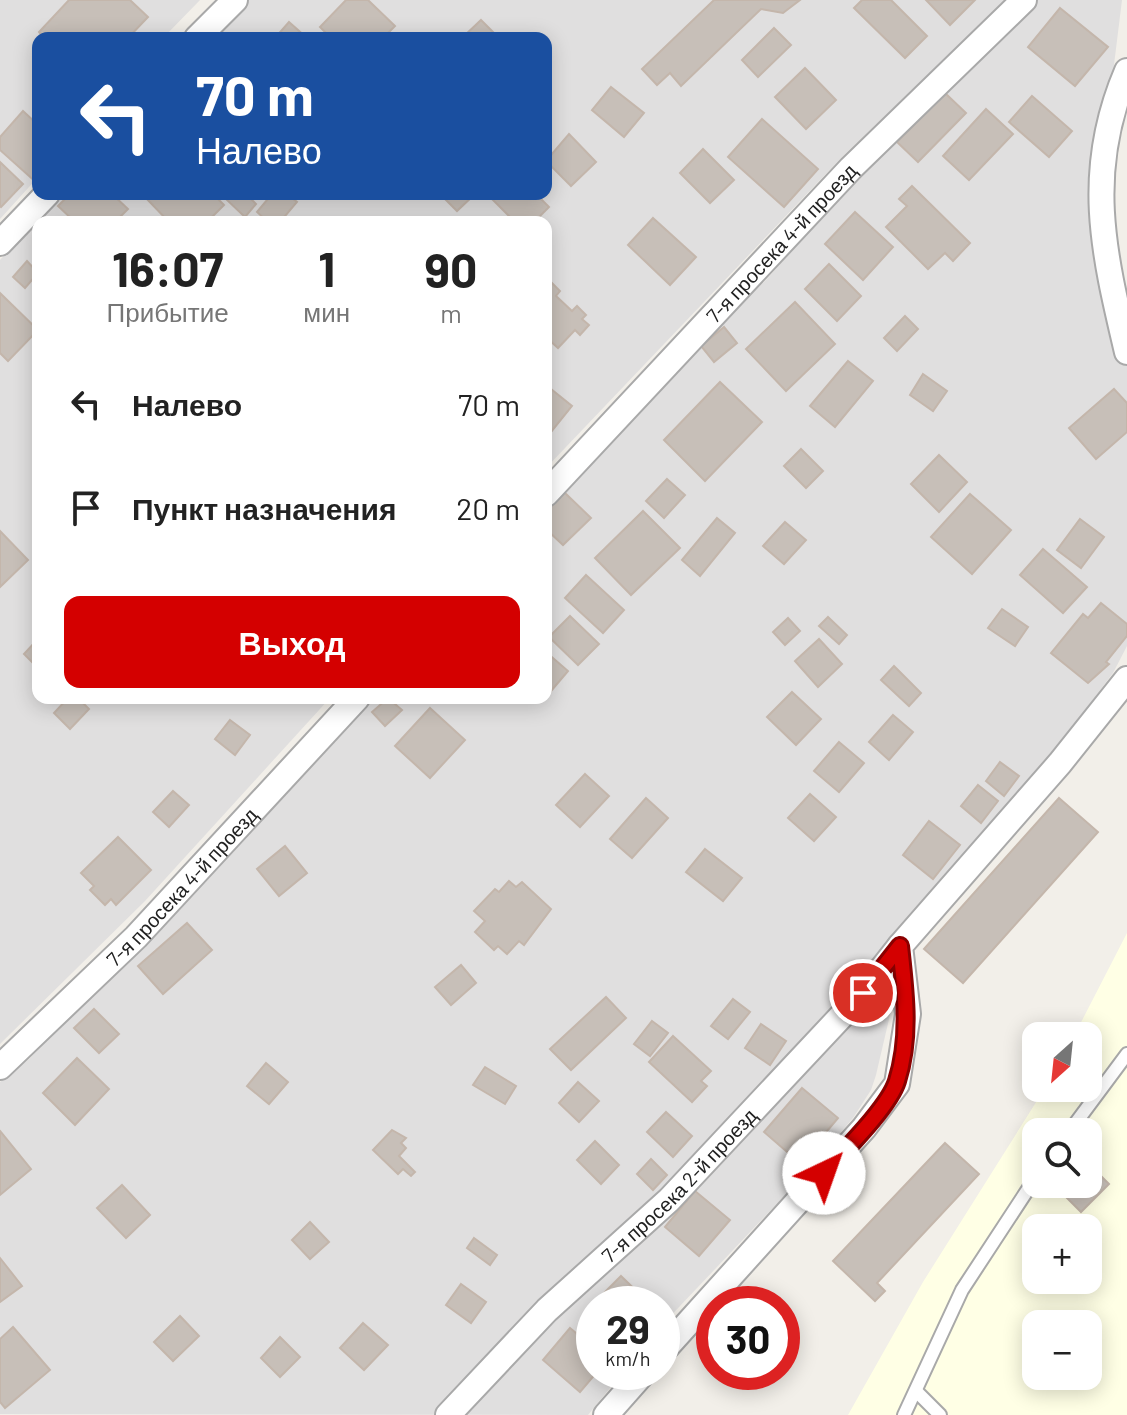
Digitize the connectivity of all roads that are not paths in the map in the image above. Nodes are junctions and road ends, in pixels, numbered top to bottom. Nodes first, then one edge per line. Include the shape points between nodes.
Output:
1 (235, 0) edge
2 (1024, 0) edge
3 (203, 32) edge
4 (1127, 71) edge
5 (41, 200) edge
6 (0, 243) edge
7 (1127, 352) edge
8 (552, 488) edge
9 (1127, 679) edge
10 (351, 704) edge
11 (900, 946) junction
12 (1127, 1054) edge
13 (0, 1067) edge
14 (1079, 1118) edge
15 (1022, 1198) edge
16 (680, 1332) edge
17 (628, 1390) edge
18 (916, 1391) junction
19 (448, 1415) edge
20 (606, 1415) edge
21 (904, 1415) edge
22 (940, 1415) edge

1 - 3 street
2 - 8 street, 7-я просека 4-й проезд via 851,168
4 - 7 street via 1104,143 1101,212
5 - 6 street
9 - 11 street, 7-я просека 2-й проезд
10 - 13 street, 7-я просека 4-й проезд via 136,937
11 - 16 street via 908,1014 897,1084 864,1128
11 - 19 street, 7-я просека 2-й проезд via 863,993 669,1200 547,1310
12 - 14 lane
15 - 18 lane via 962,1290
17 - 20 street
18 - 21 lane
18 - 22 lane

